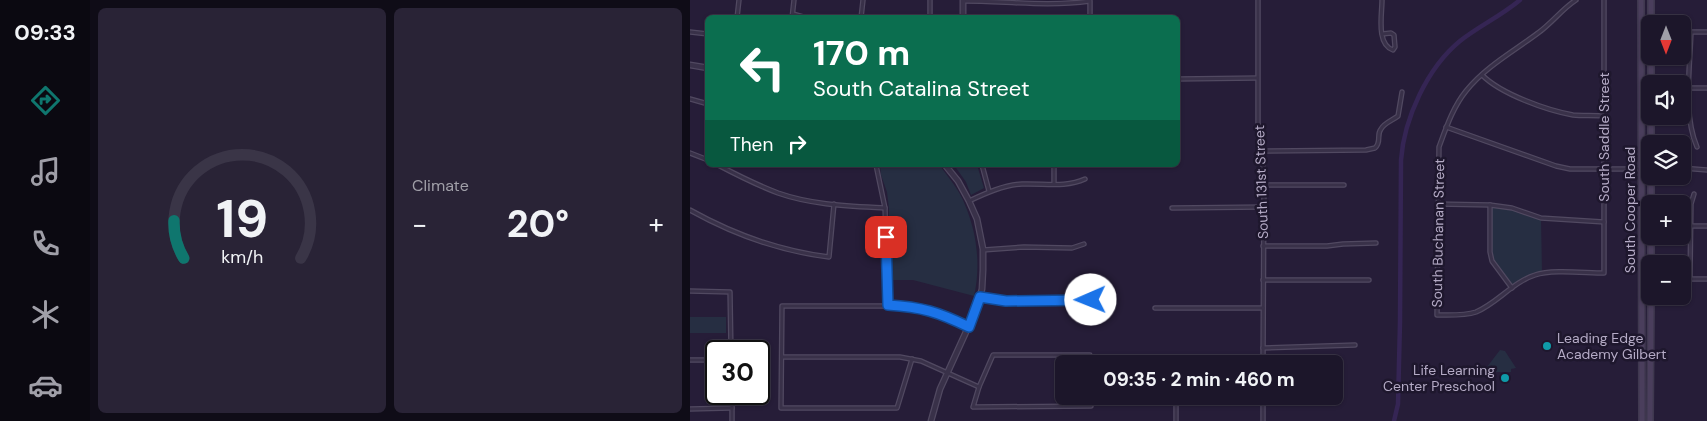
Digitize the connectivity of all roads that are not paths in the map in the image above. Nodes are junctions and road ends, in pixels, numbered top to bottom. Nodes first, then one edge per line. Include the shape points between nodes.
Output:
1 (739, 0) edge
2 (794, 0) edge
3 (862, 0) edge
4 (930, 0) edge
5 (963, 0) edge
6 (1258, 0) edge
7 (1382, 0) edge
8 (1576, 0) edge
9 (1604, 0) edge
10 (1641, 0) edge
11 (1651, 0) edge
12 (1090, 1) edge
13 (736, 15) edge
14 (793, 15) edge
15 (862, 15) edge
16 (930, 15) edge
17 (963, 15) edge
18 (1090, 15) edge
19 (1651, 15) edge
20 (690, 32) edge
21 (1707, 32) edge
22 (705, 34) edge
23 (1382, 34) junction
24 (690, 65) edge
25 (705, 68) edge
26 (1482, 75) junction
27 (1690, 75) edge
28 (1257, 78) junction
29 (1180, 79) edge
30 (1691, 88) edge
31 (1707, 88) edge
32 (1402, 92) dead end
33 (690, 99) edge
34 (705, 103) edge
35 (1691, 112) edge
36 (1604, 116) junction
37 (1446, 127) junction
38 (1641, 135) edge
39 (1697, 148) dead end
40 (1262, 151) junction
41 (690, 153) edge
42 (705, 159) edge
43 (722, 167) edge
44 (876, 167) edge
45 (947, 167) edge
46 (983, 167) edge
47 (1054, 167) edge
48 (1604, 168) junction
49 (1641, 169) edge
50 (1691, 169) edge
51 (1707, 170) edge
52 (1085, 179) dead end
53 (1054, 184) junction
54 (1264, 184) junction
55 (1344, 185) dead end
56 (1641, 185) edge
57 (990, 192) junction
58 (1694, 194) dead end
59 (969, 200) junction
60 (834, 204) junction
61 (1438, 204) junction
62 (1691, 204) edge
63 (1490, 205) junction
64 (1264, 207) junction
65 (885, 208) junction
66 (1172, 208) dead end
67 (690, 210) edge
68 (1604, 222) junction
69 (1691, 226) edge
70 (1707, 226) edge
71 (1376, 243) dead end
72 (1084, 244) dead end
73 (1691, 245) edge
74 (1263, 246) junction
75 (983, 250) junction
76 (1707, 279) edge
77 (1263, 280) junction
78 (1369, 280) dead end
79 (1512, 288) junction
80 (690, 291) edge
81 (980, 297) junction
82 (1091, 300) dead end
83 (888, 305) junction
84 (1651, 305) edge
85 (1155, 308) dead end
86 (1263, 308) junction
87 (1651, 315) junction
88 (1641, 316) junction
89 (969, 327) junction
90 (731, 340) edge
91 (1355, 345) dead end
92 (1263, 348) junction
93 (1055, 355) edge
94 (1263, 355) edge
95 (782, 357) junction
96 (912, 359) junction
97 (690, 360) edge
98 (705, 360) edge
99 (947, 373) junction
100 (979, 387) junction
101 (1091, 405) edge
102 (1176, 405) edge
103 (1263, 405) edge
104 (690, 408) edge
105 (732, 408) joint
106 (935, 412) junction
107 (732, 421) edge
108 (931, 421) edge
109 (936, 421) edge
110 (1176, 421) edge
111 (1263, 421) edge
112 (1642, 421) edge
113 (1650, 421) edge

1 - 13 street
2 - 14 street
3 - 15 street
4 - 16 street
5 - 12 street via 1023,4
5 - 17 street
6 - 28 street, South 131st Street
7 - 23 street
8 - 26 street, South Buchanan Street
9 - 36 street, South Saddle Street
10 - 38 main road, South Cooper Road
11 - 19 main road
12 - 18 street
20 - 22 street
21 - 27 street via 1691,32
23 - 23 street via 1385,45 1393,50 1394,35
24 - 25 street
26 - 36 street via 1505,92 1558,112
26 - 37 street, South Buchanan Street via 1466,90
28 - 29 street
28 - 40 street, South 131st Street
30 - 31 street
32 - 40 street via 1398,116 1381,128 1379,144 1375,148
33 - 34 street
35 - 39 street via 1692,135
36 - 48 street, South Saddle Street
37 - 48 street via 1556,166
37 - 61 street, South Buchanan Street via 1439,147
40 - 54 street, South 131st Street
41 - 42 street
43 - 60 street via 778,193
44 - 65 street
45 - 59 street
46 - 57 street
47 - 53 street
48 - 49 street
48 - 68 street, South Saddle Street
50 - 51 street
52 - 53 street via 1072,184
53 - 57 street via 1020,184
54 - 55 street
54 - 64 street, South 131st Street
56 - 88 main road, South Cooper Road
57 - 59 street
58 - 62 street
59 - 75 street
60 - 65 street
60 - 67 street via 829,257 755,240
61 - 63 street
61 - 79 street, South Buchanan Street via 1437,315 1477,312
63 - 68 street via 1546,219
63 - 79 street via 1492,261
64 - 66 street
64 - 74 street, South 131st Street
65 - 83 street
68 - 79 street, South Saddle Street via 1604,273 1542,273
69 - 70 street
71 - 74 street
72 - 75 street via 1072,248
73 - 76 street via 1690,279
74 - 77 street, South 131st Street
75 - 81 street
77 - 78 street
77 - 86 street, South 131st Street
80 - 90 street via 730,292
81 - 82 street via 1006,301
81 - 89 street
83 - 89 street via 931,310
83 - 95 street via 782,306
84 - 87 main road
85 - 86 street
86 - 92 street, South 131st Street
87 - 88 main road
87 - 113 main road
88 - 112 main road, South Cooper Road
89 - 99 street
91 - 92 street
92 - 94 street, South 131st Street
93 - 100 street via 992,355
95 - 96 street
95 - 96 street via 781,408 897,408
96 - 99 street
97 - 98 street
99 - 100 street
99 - 106 street
100 - 101 street via 973,407
102 - 110 street
103 - 111 street
104 - 105 street
105 - 107 street
106 - 108 street
106 - 109 street

